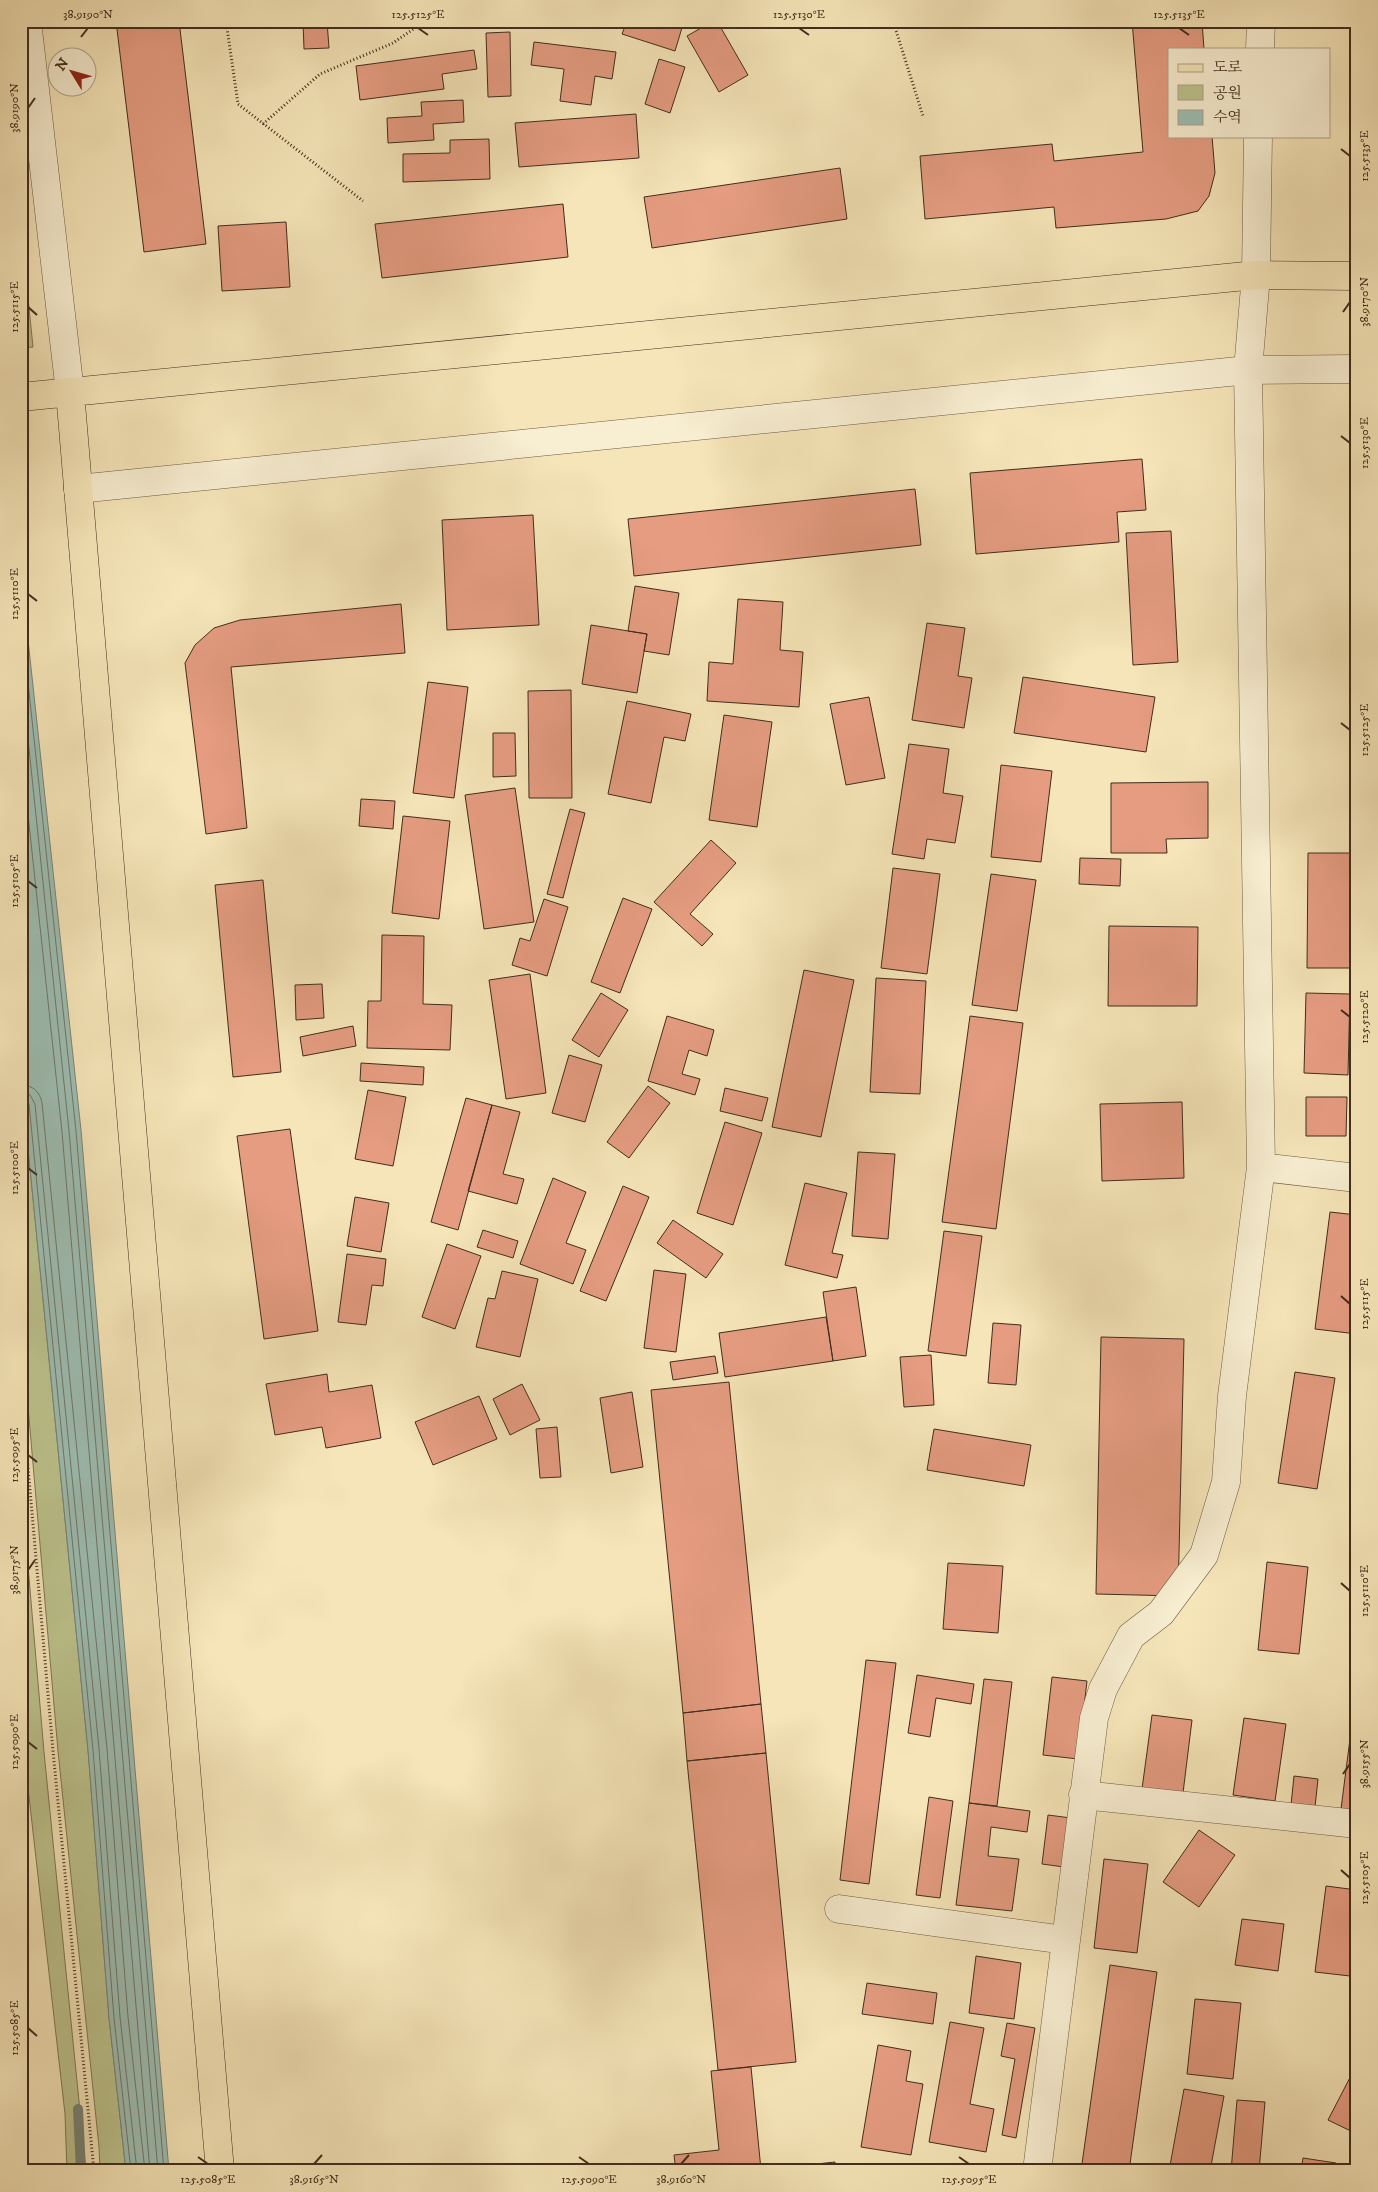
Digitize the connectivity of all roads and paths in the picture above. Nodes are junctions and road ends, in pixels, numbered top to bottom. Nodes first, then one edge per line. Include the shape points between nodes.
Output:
1 (27, 21) edge
2 (226, 21) edge
3 (425, 21) edge
4 (893, 21) edge
5 (1261, 21) edge
6 (1260, 48) edge
7 (923, 116) dead end
8 (263, 124) junction
9 (1258, 138) edge
10 (363, 202) dead end
11 (1256, 275) junction
12 (1357, 276) edge
13 (1357, 369) edge
14 (1248, 370) junction
15 (70, 392) junction
16 (29, 397) edge
17 (78, 489) junction
18 (1261, 1167) junction
19 (1357, 1178) edge
20 (21, 1388) edge
21 (1083, 1795) junction
22 (1357, 1824) edge
23 (838, 1909) dead end
24 (1065, 1940) junction
25 (94, 2171) edge
26 (220, 2171) edge
27 (1037, 2171) edge

1 - 15 street
2 - 8 path via 238,104
3 - 8 path via 393,43 320,74
4 - 7 path
5 - 6 street
8 - 10 path
9 - 11 street
11 - 12 main road
11 - 14 street
11 - 15 main road
13 - 14 street
14 - 17 street
14 - 18 street
15 - 16 main road
15 - 17 main road
17 - 26 main road
18 - 19 street
18 - 21 street via 1232,1396 1226,1482 1204,1555 1162,1613 1131,1636 1103,1689 1094,1718
20 - 25 path
21 - 22 street
21 - 24 street
23 - 24 street
24 - 27 street

